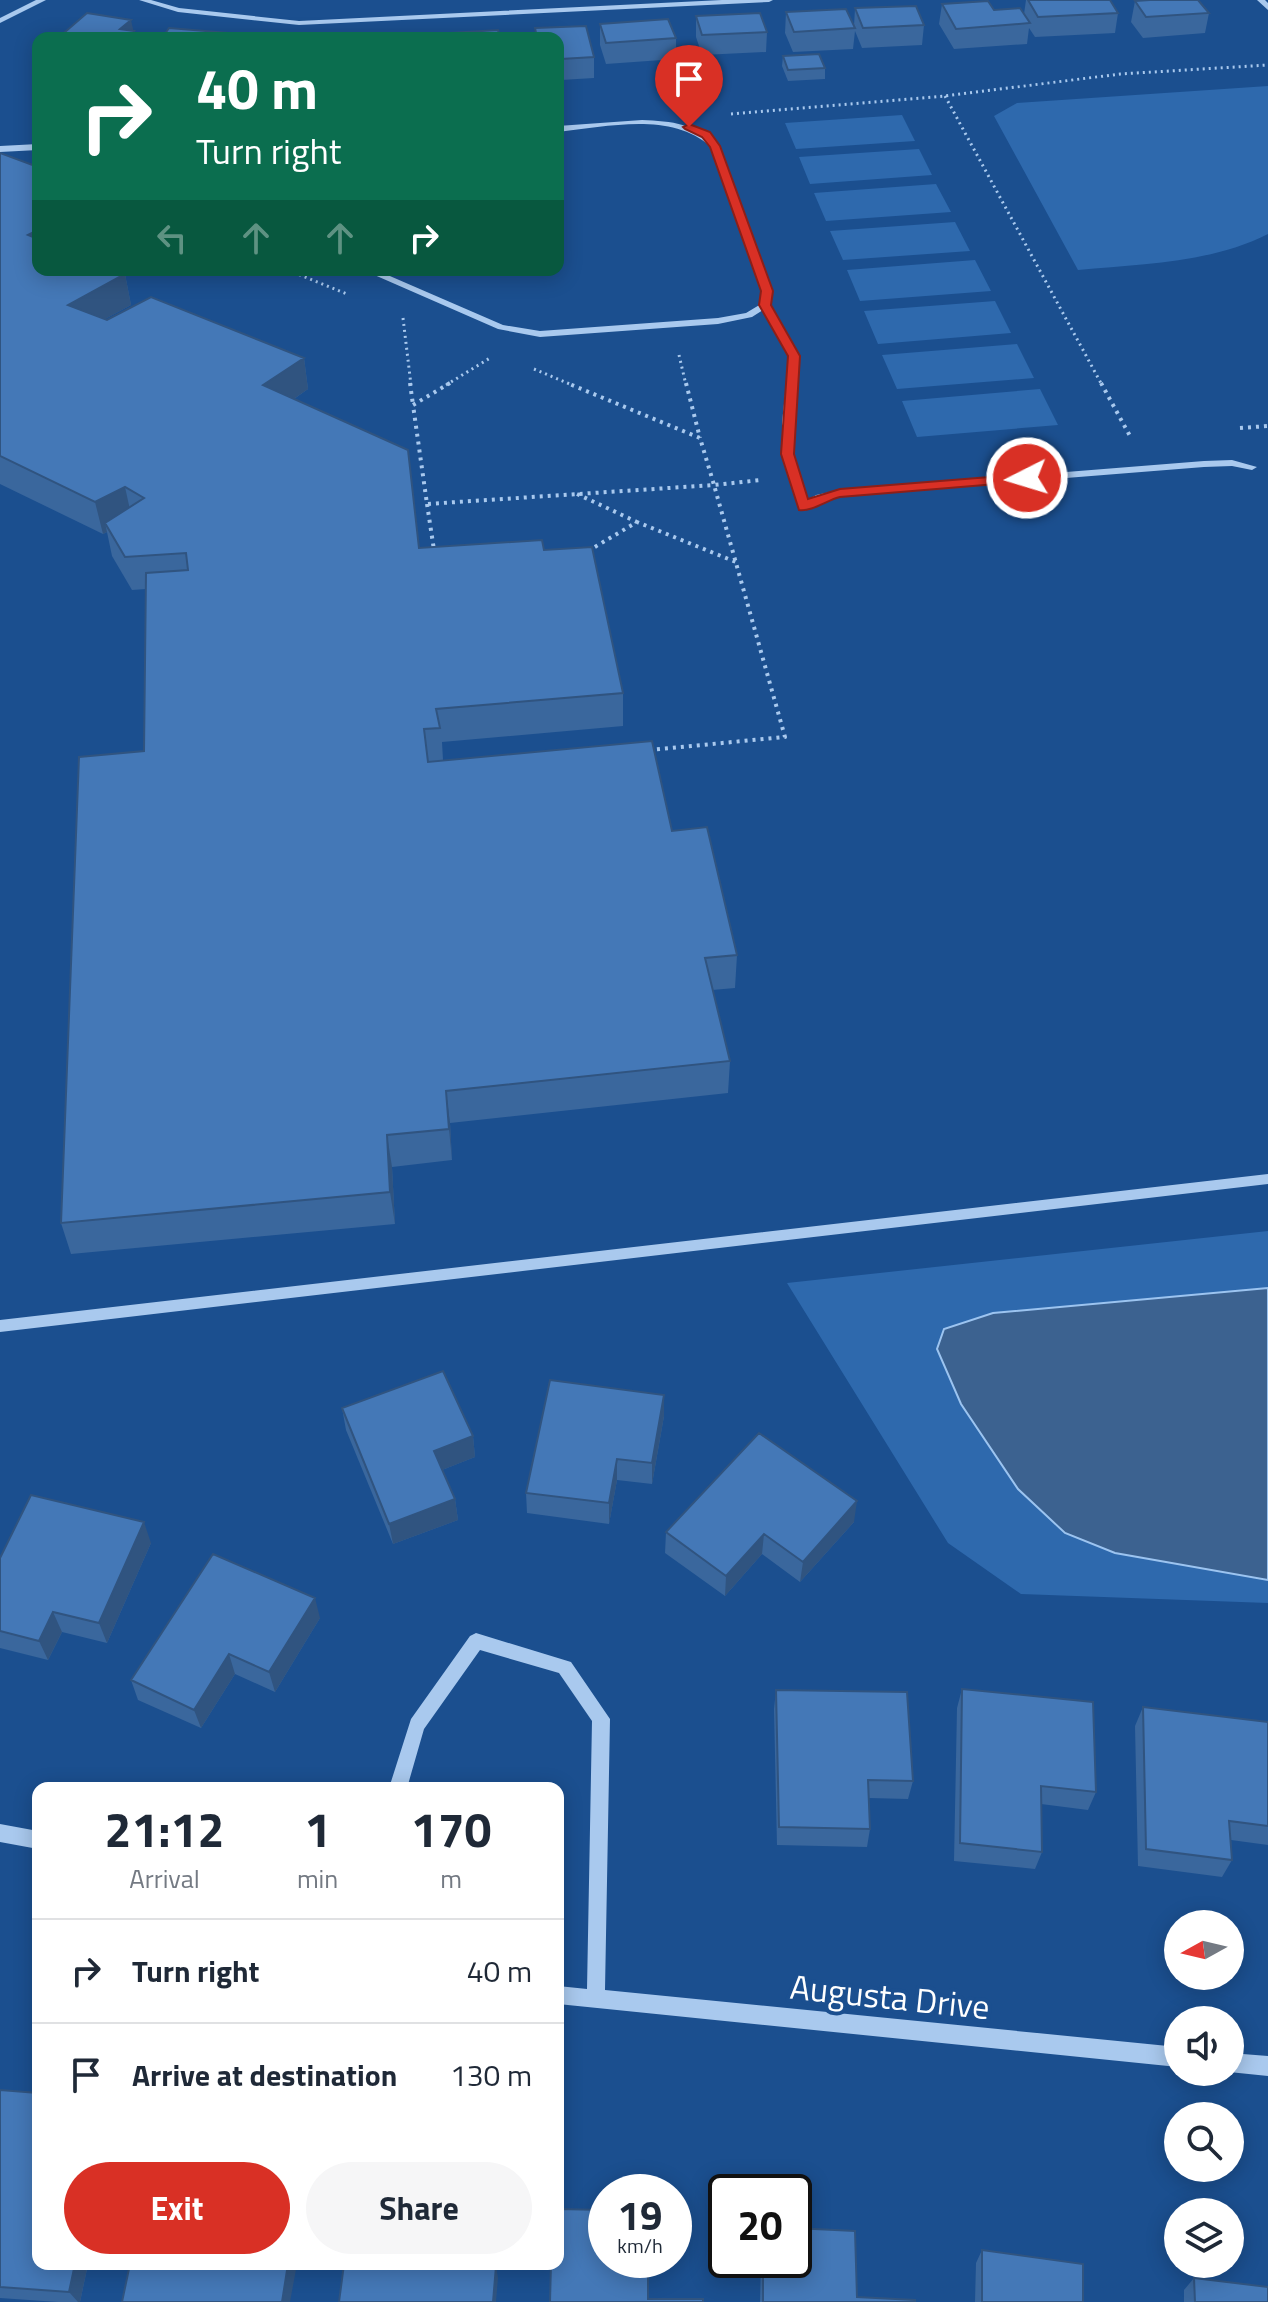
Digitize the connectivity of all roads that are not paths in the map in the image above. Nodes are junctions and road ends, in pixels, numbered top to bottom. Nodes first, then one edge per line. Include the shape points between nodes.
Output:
1 (42, 0) edge
2 (143, 0) edge
3 (769, 0) edge
4 (1261, 0) edge
5 (1268, 8) edge
6 (0, 21) edge
7 (564, 129) edge
8 (32, 147) edge
9 (0, 149) edge
10 (382, 276) edge
11 (765, 305) junction
12 (1252, 467) dead end
13 (1268, 1179) edge
14 (0, 1326) edge
15 (400, 1782) edge
16 (0, 1833) edge
17 (32, 1839) edge
18 (564, 1996) edge
19 (596, 1999) junction
20 (1164, 2056) edge
21 (1244, 2064) edge
22 (1268, 2066) edge

1 - 6 street
2 - 3 street via 178,10 299,23
4 - 5 street
7 - 11 street via 664,124 706,134 715,146 767,291
8 - 9 street
10 - 11 street via 501,327 540,334 718,321 749,315
11 - 12 street via 794,356 788,454 804,508 840,493 1204,464
13 - 14 street
15 - 19 street via 417,1725 476,1641 565,1667 601,1719
16 - 17 street
18 - 19 street, Augusta Drive
19 - 20 street, Augusta Drive
21 - 22 street

